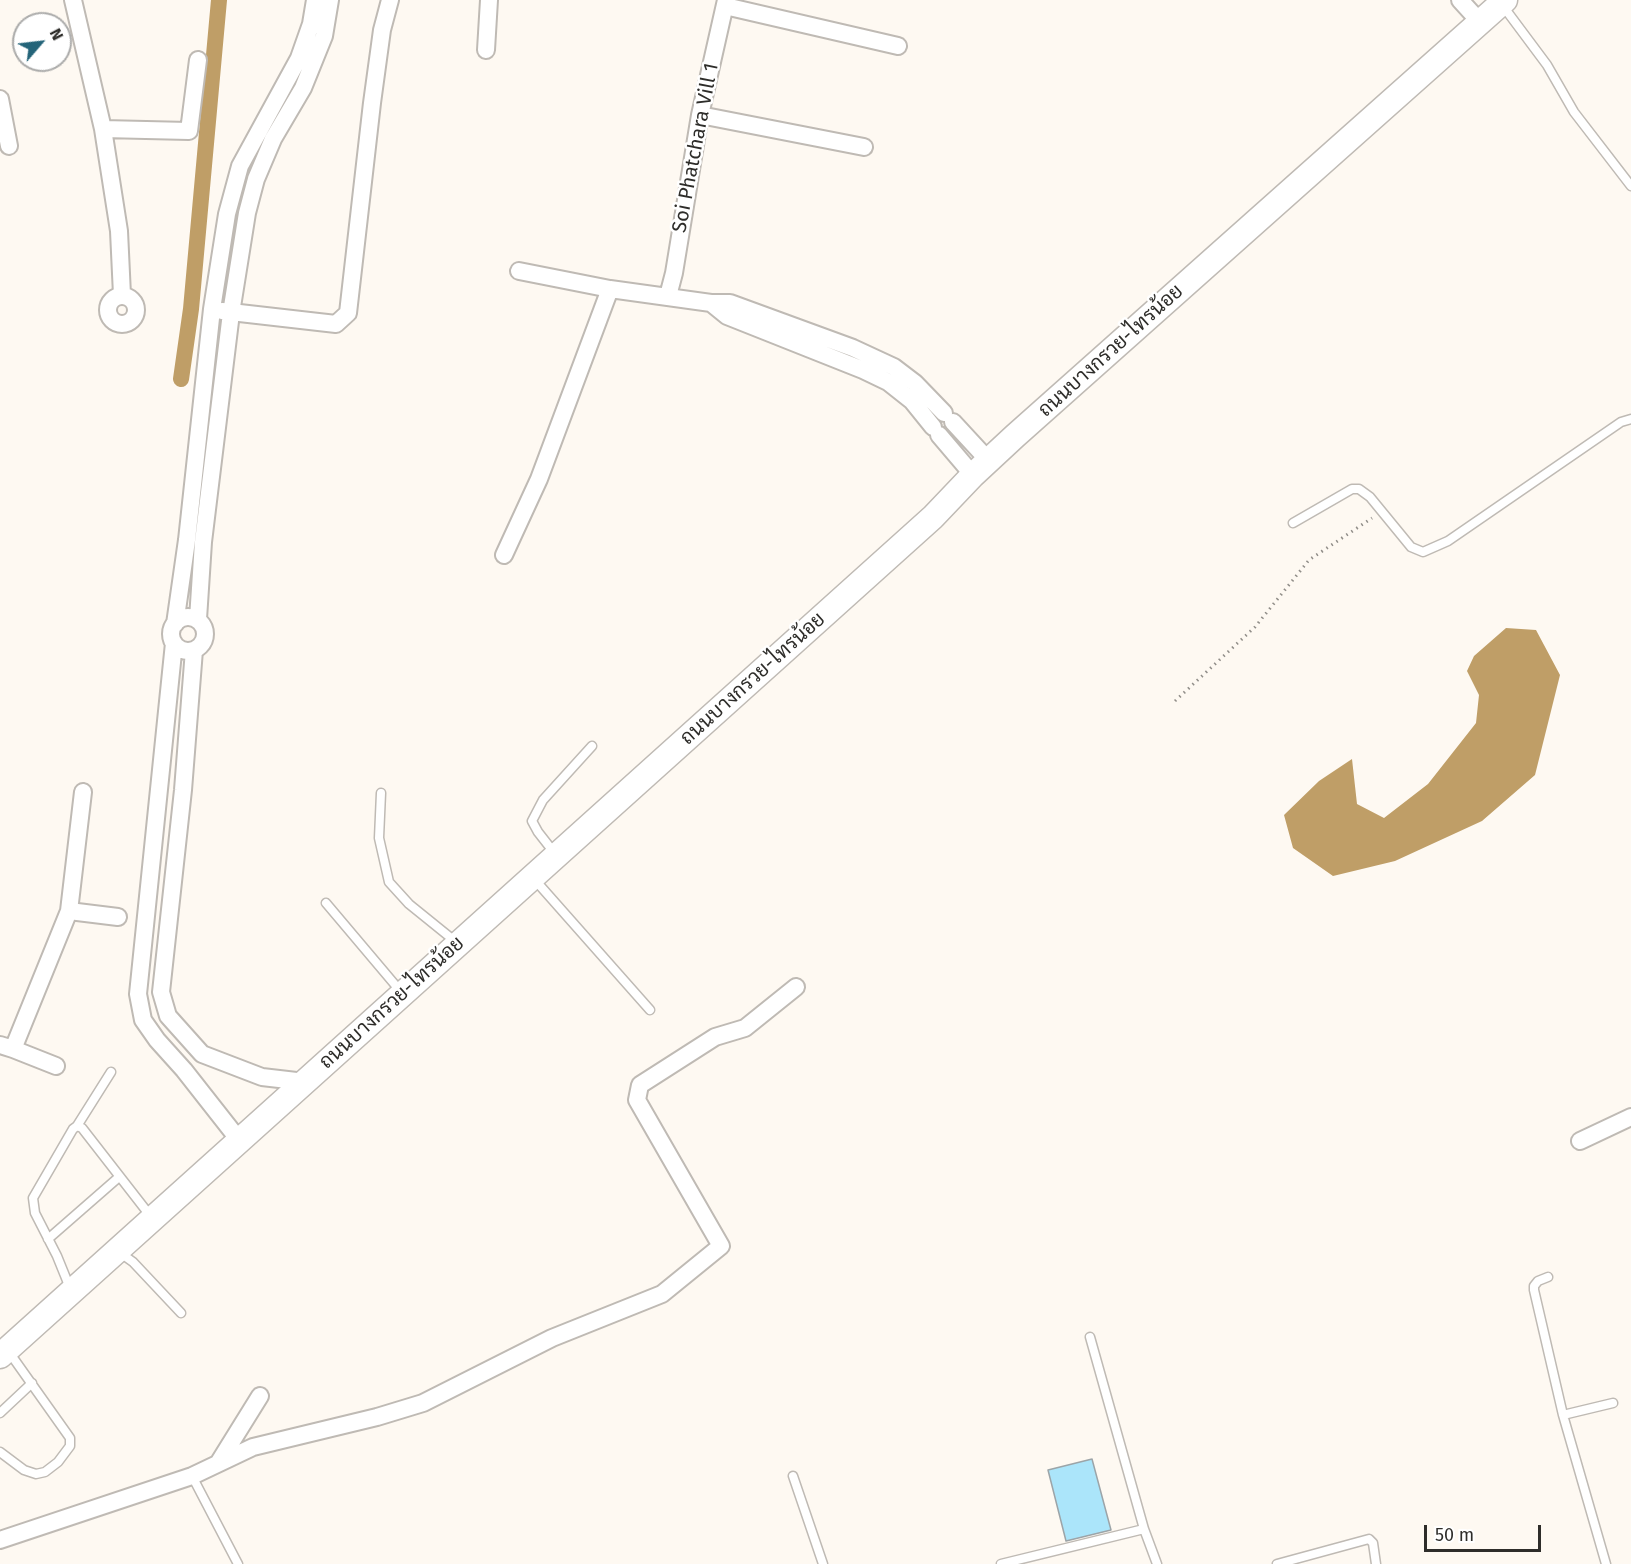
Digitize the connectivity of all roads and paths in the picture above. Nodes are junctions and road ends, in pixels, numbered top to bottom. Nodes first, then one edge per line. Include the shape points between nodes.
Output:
1 (74, 0) edge
2 (315, 0) edge
3 (330, 0) edge
4 (390, 0) edge
5 (489, 0) edge
6 (1460, 0) edge
7 (1502, 1) edge
8 (725, 3) edge
9 (1480, 22) junction
10 (898, 46) dead end
11 (486, 50) dead end
12 (198, 60) dead end
13 (0, 99) edge
14 (700, 115) junction
15 (103, 129) junction
16 (9, 146) dead end
17 (864, 147) dead end
18 (1631, 186) edge
19 (519, 271) dead end
20 (610, 288) junction
21 (122, 295) dead end
22 (668, 296) junction
23 (212, 309) junction
24 (231, 313) junction
25 (891, 374) junction
26 (1631, 419) edge
27 (981, 468) junction
28 (1381, 512) junction
29 (1293, 523) dead end
30 (195, 541) junction
31 (504, 555) dead end
32 (198, 620) junction
33 (175, 624) junction
34 (174, 643) junction
35 (194, 650) junction
36 (1175, 701) dead end
37 (592, 746) dead end
38 (160, 785) junction
39 (183, 790) junction
40 (83, 792) dead end
41 (381, 793) dead end
42 (557, 855) junction
43 (532, 877) junction
44 (326, 903) dead end
45 (69, 911) junction
46 (118, 917) dead end
47 (144, 925) junction
48 (168, 929) junction
49 (458, 944) junction
50 (796, 987) dead end
51 (402, 994) junction
52 (650, 1010) dead end
53 (7, 1047) edge
54 (202, 1054) junction
55 (57, 1066) dead end
56 (184, 1070) junction
57 (111, 1072) dead end
58 (305, 1082) junction
59 (1631, 1117) edge
60 (77, 1126) junction
61 (239, 1140) junction
62 (1580, 1141) dead end
63 (119, 1177) junction
64 (152, 1218) junction
65 (48, 1239) junction
66 (116, 1251) junction
67 (1548, 1277) dead end
68 (71, 1292) junction
69 (181, 1313) dead end
70 (1090, 1336) dead end
71 (4, 1353) edge
72 (32, 1383) junction
73 (260, 1396) dead end
74 (1613, 1403) dead end
75 (0, 1413) edge
76 (1563, 1415) junction
77 (0, 1452) edge
78 (219, 1462) junction
79 (192, 1476) junction
80 (794, 1476) dead end
81 (1144, 1529) junction
82 (0, 1540) edge
83 (238, 1564) edge
84 (823, 1564) edge
85 (1001, 1564) edge
86 (1156, 1564) edge
87 (1277, 1564) edge
88 (1376, 1564) edge
89 (1606, 1564) edge

1 - 15 street
2 - 23 street via 299,58 240,166 227,214
3 - 24 street via 324,36 303,88 273,139 256,179
4 - 24 street via 382,30 348,313 336,324
5 - 11 street
6 - 9 street
7 - 9 main road, ถนนบางกรวย-ไทรน้อย
7 - 18 lane via 1574,112
8 - 10 street
8 - 14 street, Soi Phatchara Vill 1
9 - 27 main road, ถนนบางกรวย-ไทรน้อย
12 - 15 street via 189,131
13 - 16 street
14 - 17 street
14 - 22 street, Soi Phatchara Vill 1
15 - 21 street via 119,231
19 - 20 street
20 - 22 street
20 - 31 street via 539,480
22 - 25 street via 711,303 727,316 863,370
23 - 24 street
23 - 30 street
24 - 30 street
25 - 27 street via 936,431
25 - 27 street via 915,383 948,417
26 - 28 lane via 1432,549 1423,552 1411,547
27 - 42 main road, ถนนบางกรวย-ไทรน้อย via 924,525
28 - 29 lane via 1364,492 1352,489
28 - 36 path via 1309,560 1256,627
30 - 32 street
30 - 33 street
32 - 33 street via 185,617
32 - 35 street via 205,636
33 - 34 street
34 - 35 street via 183,650
34 - 38 street
35 - 39 street
37 - 42 lane via 543,800 532,820
38 - 39 street
38 - 47 street
39 - 48 street
40 - 45 street
41 - 49 lane via 379,838 389,882
42 - 43 main road, ถนนบางกรวย-ไทรน้อย
43 - 49 main road, ถนนบางกรวย-ไทรน้อย
43 - 52 lane
44 - 51 lane
45 - 46 street
45 - 53 street
47 - 48 street
47 - 56 street via 138,994 143,1020
48 - 54 street via 161,992 168,1016
49 - 51 main road, ถนนบางกรวย-ไทรน้อย
50 - 78 street via 745,1028 715,1037 640,1085 637,1100 721,1246 662,1294 552,1338 423,1403 253,1447
51 - 58 main road, ถนนบางกรวย-ไทรน้อย
53 - 55 street
54 - 56 street
54 - 58 street via 262,1077
56 - 61 street
57 - 60 lane
58 - 61 main road, ถนนบางกรวย-ไทรน้อย
59 - 62 street
60 - 63 lane
60 - 65 lane via 33,1198 35,1213
61 - 64 main road, ถนนบางกรวย-ไทรน้อย
63 - 64 lane
63 - 65 lane
64 - 66 main road, ถนนบางกรวย-ไทรน้อย
65 - 68 lane
66 - 68 main road, ถนนบางกรวย-ไทรน้อย
66 - 69 lane via 133,1262
67 - 76 lane via 1538,1281 1534,1290
68 - 71 main road, ถนนบางกรวย-ไทรน้อย
70 - 81 lane
71 - 72 lane
72 - 75 lane
72 - 77 lane via 66,1431 70,1446 58,1462 36,1474
73 - 78 street
74 - 76 lane
76 - 89 lane
78 - 79 street
79 - 82 street
79 - 83 lane
80 - 84 lane
81 - 85 lane
81 - 86 lane
87 - 88 lane via 1369,1539

